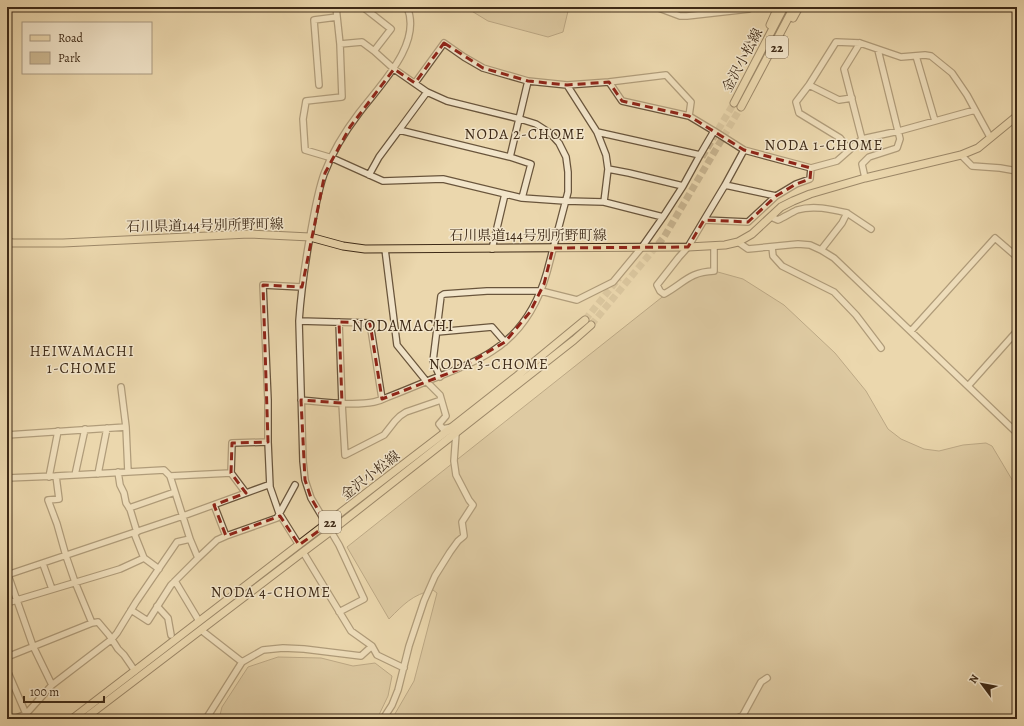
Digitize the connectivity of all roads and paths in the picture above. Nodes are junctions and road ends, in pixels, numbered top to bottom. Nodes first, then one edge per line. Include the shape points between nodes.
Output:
1 (336, 7) edge
2 (363, 7) edge
3 (407, 7) edge
4 (657, 7) edge
5 (750, 7) edge
6 (778, 7) edge
7 (784, 7) edge
8 (794, 7) edge
9 (800, 7) edge
10 (337, 17) junction
11 (860, 43) junction
12 (340, 44) junction
13 (878, 50) junction
14 (374, 51) junction
15 (916, 56) junction
16 (394, 69) junction
17 (750, 73) junction
18 (528, 81) junction
19 (609, 82) junction
20 (415, 83) junction
21 (319, 85) dead end
22 (567, 85) junction
23 (753, 85) junction
24 (809, 85) junction
25 (427, 92) junction
26 (852, 98) junction
27 (734, 104) tunnel mouth
28 (741, 107) tunnel mouth
29 (975, 110) junction
30 (689, 116) junction
31 (1017, 116) edge
32 (520, 119) junction
33 (935, 121) junction
34 (399, 130) junction
35 (899, 130) junction
36 (714, 131) junction
37 (597, 132) junction
38 (990, 137) junction
39 (862, 139) junction
40 (744, 150) junction
41 (849, 150) junction
42 (961, 155) junction
43 (700, 156) junction
44 (510, 157) junction
45 (332, 158) junction
46 (811, 168) junction
47 (608, 169) junction
48 (1017, 172) edge
49 (369, 175) junction
50 (865, 178) junction
51 (725, 185) junction
52 (682, 186) junction
53 (505, 194) junction
54 (776, 196) junction
55 (522, 198) junction
56 (565, 201) junction
57 (604, 202) junction
58 (847, 213) junction
59 (663, 217) junction
60 (771, 217) junction
61 (704, 220) junction
62 (871, 229) dead end
63 (310, 237) junction
64 (7, 242) edge
65 (738, 242) junction
66 (714, 246) junction
67 (642, 247) junction
68 (688, 247) junction
69 (772, 247) junction
70 (553, 248) junction
71 (385, 249) junction
72 (492, 249) junction
73 (821, 250) junction
74 (1017, 257) edge
75 (302, 287) junction
76 (541, 291) junction
77 (585, 320) tunnel mouth
78 (299, 321) junction
79 (339, 322) junction
80 (591, 325) tunnel mouth
81 (911, 331) junction
82 (1017, 331) edge
83 (437, 332) junction
84 (505, 342) junction
85 (881, 348) dead end
86 (440, 377) junction
87 (427, 382) junction
88 (968, 386) junction
89 (122, 387) dead end
90 (382, 399) junction
91 (301, 400) junction
92 (441, 400) junction
93 (342, 403) junction
94 (126, 427) junction
95 (107, 428) junction
96 (85, 430) junction
97 (454, 430) junction
98 (58, 431) junction
99 (1017, 433) edge
100 (7, 435) edge
101 (268, 442) junction
102 (118, 472) junction
103 (128, 472) junction
104 (232, 473) junction
105 (98, 474) junction
106 (75, 475) junction
107 (56, 476) junction
108 (170, 476) junction
109 (49, 477) junction
110 (7, 478) edge
111 (295, 485) dead end
112 (270, 487) junction
113 (175, 492) junction
114 (246, 493) junction
115 (214, 505) junction
116 (129, 508) junction
117 (278, 513) junction
118 (183, 516) junction
119 (327, 524) junction
120 (331, 531) junction
121 (136, 532) junction
122 (226, 536) junction
123 (190, 538) junction
124 (301, 549) junction
125 (66, 556) junction
126 (144, 558) junction
127 (198, 558) junction
128 (42, 564) junction
129 (159, 568) junction
130 (7, 574) edge
131 (175, 581) junction
132 (75, 582) junction
133 (52, 589) junction
134 (17, 599) junction
135 (7, 603) edge
136 (157, 606) junction
137 (131, 610) junction
138 (339, 612) junction
139 (199, 621) junction
140 (92, 623) junction
141 (201, 630) junction
142 (171, 635) dead end
143 (112, 639) junction
144 (33, 646) junction
145 (372, 646) junction
146 (7, 657) edge
147 (242, 662) junction
148 (404, 668) junction
149 (7, 670) edge
150 (135, 671) junction
151 (767, 678) dead end
152 (52, 685) junction
153 (26, 714) junction
154 (14, 719) edge
155 (72, 719) edge
156 (84, 719) edge
157 (206, 719) edge
158 (384, 719) edge
159 (732, 719) edge

1 - 10 street
2 - 14 street via 391,29
3 - 16 street via 410,29 405,48
4 - 5 street via 680,16 687,16
6 - 17 main road, 22
7 - 17 main road, 金沢小松線 / 22
8 - 23 main road, 金沢小松線 / 22
9 - 23 main road, 22
10 - 12 street
10 - 21 street via 314,20
11 - 13 street
11 - 24 street via 836,42
11 - 26 street via 844,69
12 - 14 street via 362,42
12 - 45 street via 342,97 306,101 303,119 305,150
13 - 15 street via 902,57
13 - 35 street
14 - 16 street
15 - 29 street via 931,56 952,73
15 - 33 street
16 - 20 street
16 - 45 street via 353,122
17 - 27 main road, 金沢小松線 / 22
18 - 20 street via 483,68 444,43
18 - 22 street
18 - 32 street
19 - 22 street
19 - 30 street via 622,101
19 - 30 street via 666,75 691,102
20 - 25 street
22 - 37 street
23 - 28 main road, 金沢小松線 / 22
24 - 26 street via 839,100
24 - 41 street via 796,102 798,113 840,138
25 - 32 street via 447,101
25 - 34 street
26 - 39 street
29 - 33 street
29 - 38 street
30 - 36 street
31 - 38 main road, 石川県道144号別所野町線
32 - 44 street
32 - 56 street via 536,124 559,143 566,157 568,172 568,192
33 - 35 street
34 - 44 street
34 - 49 street
35 - 39 street
35 - 50 street via 897,148 869,156 862,164
36 - 40 street
36 - 43 street
37 - 43 street
37 - 47 street via 606,154
38 - 42 main road, 石川県道144号別所野町線 via 978,148
39 - 41 street
40 - 46 street
40 - 51 street
41 - 46 street via 837,161
42 - 48 street via 972,166
42 - 50 main road, 石川県道144号別所野町線
43 - 52 street
44 - 55 street via 531,164
45 - 49 street
45 - 63 street via 317,199
46 - 54 street via 810,179
47 - 52 street
47 - 57 street
49 - 53 street via 383,181 443,179
50 - 60 main road, 石川県道144号別所野町線 via 793,201
51 - 54 street
51 - 61 street
52 - 59 street
53 - 55 street
53 - 72 street
54 - 61 street via 748,222
55 - 56 street
56 - 57 street
56 - 70 street
57 - 59 street
58 - 60 street via 810,208 796,211 778,220
58 - 62 street
58 - 73 street
59 - 67 street
60 - 65 main road, 石川県道144号別所野町線 via 752,234
61 - 68 street
63 - 64 main road, 石川県道144号別所野町線 via 249,234 63,243
63 - 71 main road, 石川県道144号別所野町線 via 343,246
63 - 75 street
65 - 66 main road, 石川県道144号別所野町線
65 - 69 street via 748,249
66 - 68 main road, 石川県道144号別所野町線
66 - 68 street via 714,271 693,275 664,294 658,285
67 - 68 main road, 石川県道144号別所野町線
67 - 70 main road, 石川県道144号別所野町線
67 - 76 street via 613,282 577,300
69 - 73 street via 798,244 810,245
69 - 85 street via 773,256 782,266 834,292 856,315
70 - 72 main road, 石川県道144号別所野町線
70 - 76 street
71 - 72 main road, 石川県道144号別所野町線
71 - 87 street via 397,345
73 - 81 street via 834,258
74 - 81 street via 995,238
75 - 78 street
75 - 101 street via 263,285
76 - 83 street via 444,294 441,296
76 - 84 street via 523,323
77 - 97 main road, 金沢小松線 / 22
78 - 79 street
78 - 91 street
79 - 90 street via 370,324
79 - 93 street
80 - 97 main road, 金沢小松線 / 22
81 - 88 street
82 - 88 street
83 - 84 street via 492,327
83 - 86 street via 433,360
84 - 86 street via 479,360
86 - 87 street
87 - 90 street
87 - 92 street via 440,395
88 - 99 street
89 - 94 street
90 - 93 street via 359,404
91 - 93 street
91 - 119 street via 305,480 311,498
92 - 93 street via 406,412 384,435 345,455
92 - 97 street via 446,416 439,424 443,429
94 - 95 street
94 - 103 street
95 - 96 street
95 - 105 street
96 - 98 street
96 - 106 street
97 - 119 main road, 金沢小松線 / 22
97 - 120 main road, 金沢小松線 / 22
97 - 148 street via 456,475 473,505 462,522 464,536 435,576 424,601
98 - 100 street
98 - 109 street
101 - 104 street via 232,443
101 - 112 street
102 - 103 street
102 - 105 street
102 - 116 street
103 - 108 street via 164,470
104 - 108 street
104 - 114 street
105 - 106 street
106 - 107 street
107 - 109 street
107 - 125 street via 59,499 48,500
108 - 113 street
109 - 110 street
111 - 117 street
112 - 114 street via 268,485
112 - 117 street
113 - 116 street
113 - 118 street
114 - 115 street
115 - 118 street
115 - 122 street
116 - 121 street
117 - 122 street via 277,518
117 - 124 street
118 - 121 street
118 - 123 street
119 - 120 street
119 - 124 main road, 金沢小松線 / 22
120 - 124 main road, 金沢小松線 / 22
120 - 138 street via 364,599
121 - 125 street
121 - 126 street
122 - 127 street via 216,540
123 - 127 street
123 - 129 street via 177,542
124 - 138 street
124 - 139 main road, 金沢小松線 / 22
124 - 141 main road, 金沢小松線 / 22
125 - 128 street
125 - 132 street
126 - 129 street
126 - 132 street via 120,569
127 - 131 street
128 - 130 street
128 - 133 street
129 - 137 street
130 - 134 street
131 - 136 street
131 - 139 street
132 - 133 street
132 - 140 street
133 - 134 street
134 - 135 street
134 - 144 street
136 - 137 street via 148,621
136 - 142 street via 168,618
137 - 143 street
138 - 145 street via 351,631
139 - 150 main road, 金沢小松線 / 22
140 - 143 street via 98,622
140 - 144 street
141 - 147 street
141 - 156 main road, 金沢小松線 / 22
143 - 150 street
143 - 152 street
144 - 146 street
144 - 152 street
145 - 147 street via 361,656 304,649 263,650
145 - 148 street via 377,655
147 - 157 street
148 - 158 street via 398,690
149 - 153 street
150 - 155 main road, 金沢小松線 / 22
151 - 159 street via 761,682 742,716
152 - 153 street
153 - 154 street

